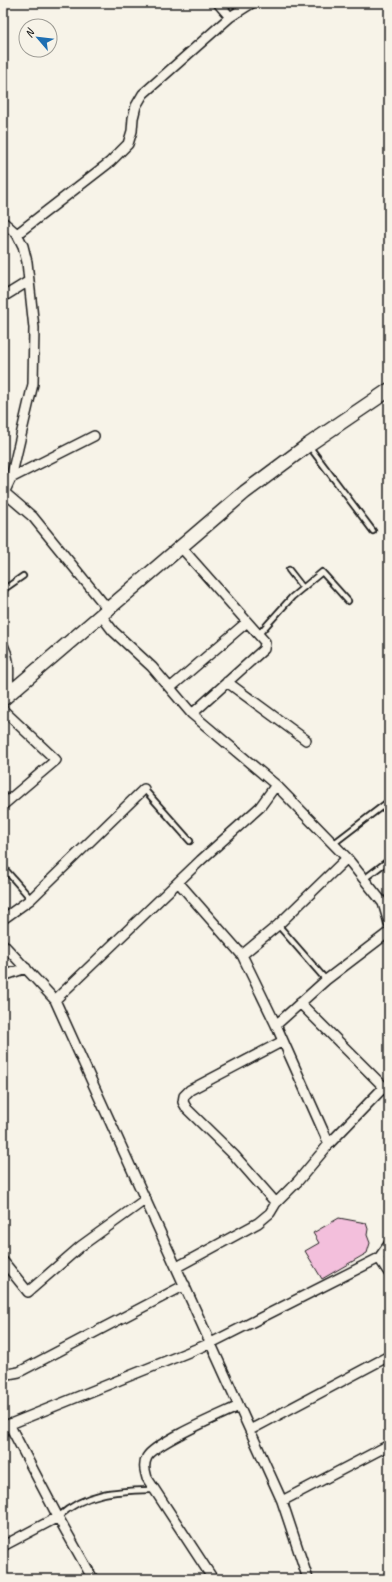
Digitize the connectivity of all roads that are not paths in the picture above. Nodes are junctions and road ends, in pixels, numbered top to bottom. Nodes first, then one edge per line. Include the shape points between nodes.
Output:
1 (218, 3) edge
2 (252, 3) edge
3 (230, 17) junction
4 (3, 222) edge
5 (17, 234) junction
6 (29, 281) junction
7 (3, 297) edge
8 (389, 390) edge
9 (94, 436) dead end
10 (308, 445) junction
11 (6, 488) edge
12 (373, 531) dead end
13 (180, 546) junction
14 (289, 570) dead end
15 (23, 576) dead end
16 (303, 588) junction
17 (3, 590) edge
18 (348, 601) dead end
19 (104, 611) junction
20 (247, 622) junction
21 (258, 635) junction
22 (3, 645) edge
23 (227, 682) junction
24 (170, 688) junction
25 (6, 696) edge
26 (3, 710) edge
27 (192, 714) junction
28 (306, 740) dead end
29 (276, 785) junction
30 (144, 790) joint
31 (389, 801) edge
32 (3, 805) edge
33 (190, 841) dead end
34 (334, 844) junction
35 (347, 858) junction
36 (389, 860) edge
37 (3, 867) edge
38 (364, 879) junction
39 (178, 882) junction
40 (30, 899) junction
41 (3, 919) edge
42 (389, 923) edge
43 (278, 925) junction
44 (387, 936) edge
45 (3, 944) edge
46 (242, 956) junction
47 (26, 968) junction
48 (3, 976) edge
49 (326, 980) junction
50 (55, 1000) junction
51 (300, 1003) junction
52 (276, 1025) junction
53 (283, 1041) junction
54 (386, 1090) edge
55 (330, 1144) junction
56 (146, 1200) junction
57 (276, 1203) junction
58 (389, 1244) edge
59 (379, 1258) junction
60 (3, 1261) edge
61 (177, 1267) junction
62 (389, 1273) edge
63 (185, 1285) junction
64 (211, 1343) junction
65 (389, 1356) edge
66 (3, 1375) edge
67 (239, 1406) junction
68 (6, 1425) edge
69 (250, 1430) junction
70 (389, 1445) edge
71 (154, 1490) junction
72 (282, 1501) junction
73 (58, 1518) junction
74 (3, 1546) edge
75 (389, 1577) edge
76 (94, 1579) edge
77 (212, 1579) edge
78 (308, 1579) edge
79 (385, 1579) edge

1 - 3 street
2 - 3 street
3 - 5 street via 143,94 136,106 128,144 110,162
4 - 5 street
5 - 6 street via 23,246
6 - 7 street
6 - 11 street via 34,328 32,384
8 - 10 main road
9 - 11 street
10 - 12 lane
10 - 13 main road via 245,492
11 - 19 street via 33,517
13 - 19 main road
13 - 20 street
14 - 16 lane
15 - 17 lane
16 - 18 lane via 322,572
16 - 21 lane
19 - 24 street via 113,631 152,667
19 - 25 main road
20 - 21 street
20 - 24 street
21 - 23 street via 265,642 264,649
22 - 25 street via 10,664
23 - 27 street
23 - 28 street
24 - 27 street
26 - 32 street via 56,760
27 - 29 street
29 - 34 street
29 - 39 street via 260,807
30 - 33 lane
30 - 40 street
31 - 34 lane
34 - 35 street
35 - 38 street
35 - 43 street
36 - 38 lane
37 - 40 lane
38 - 42 street via 383,903
39 - 46 street
39 - 50 street
40 - 41 street
43 - 46 street
43 - 49 lane
44 - 49 street
45 - 47 street
46 - 52 street
47 - 48 street
47 - 50 street
49 - 51 street
50 - 56 street
51 - 52 street
51 - 54 street
52 - 53 street
53 - 55 street
53 - 57 street via 190,1090 184,1096 183,1102
54 - 55 street
55 - 57 street
56 - 60 street via 81,1246 28,1292
56 - 61 street
57 - 61 street via 270,1213 258,1223
58 - 59 street
59 - 62 street
59 - 64 street
61 - 63 street
63 - 64 street
63 - 66 street via 19,1372
64 - 67 street
64 - 68 street
65 - 69 street
67 - 69 street
67 - 71 street via 151,1451 144,1468
68 - 73 street
69 - 72 street
70 - 72 street
71 - 73 lane via 115,1491 97,1495 81,1501
71 - 77 street
72 - 78 street
73 - 74 street
73 - 76 street
75 - 79 street

